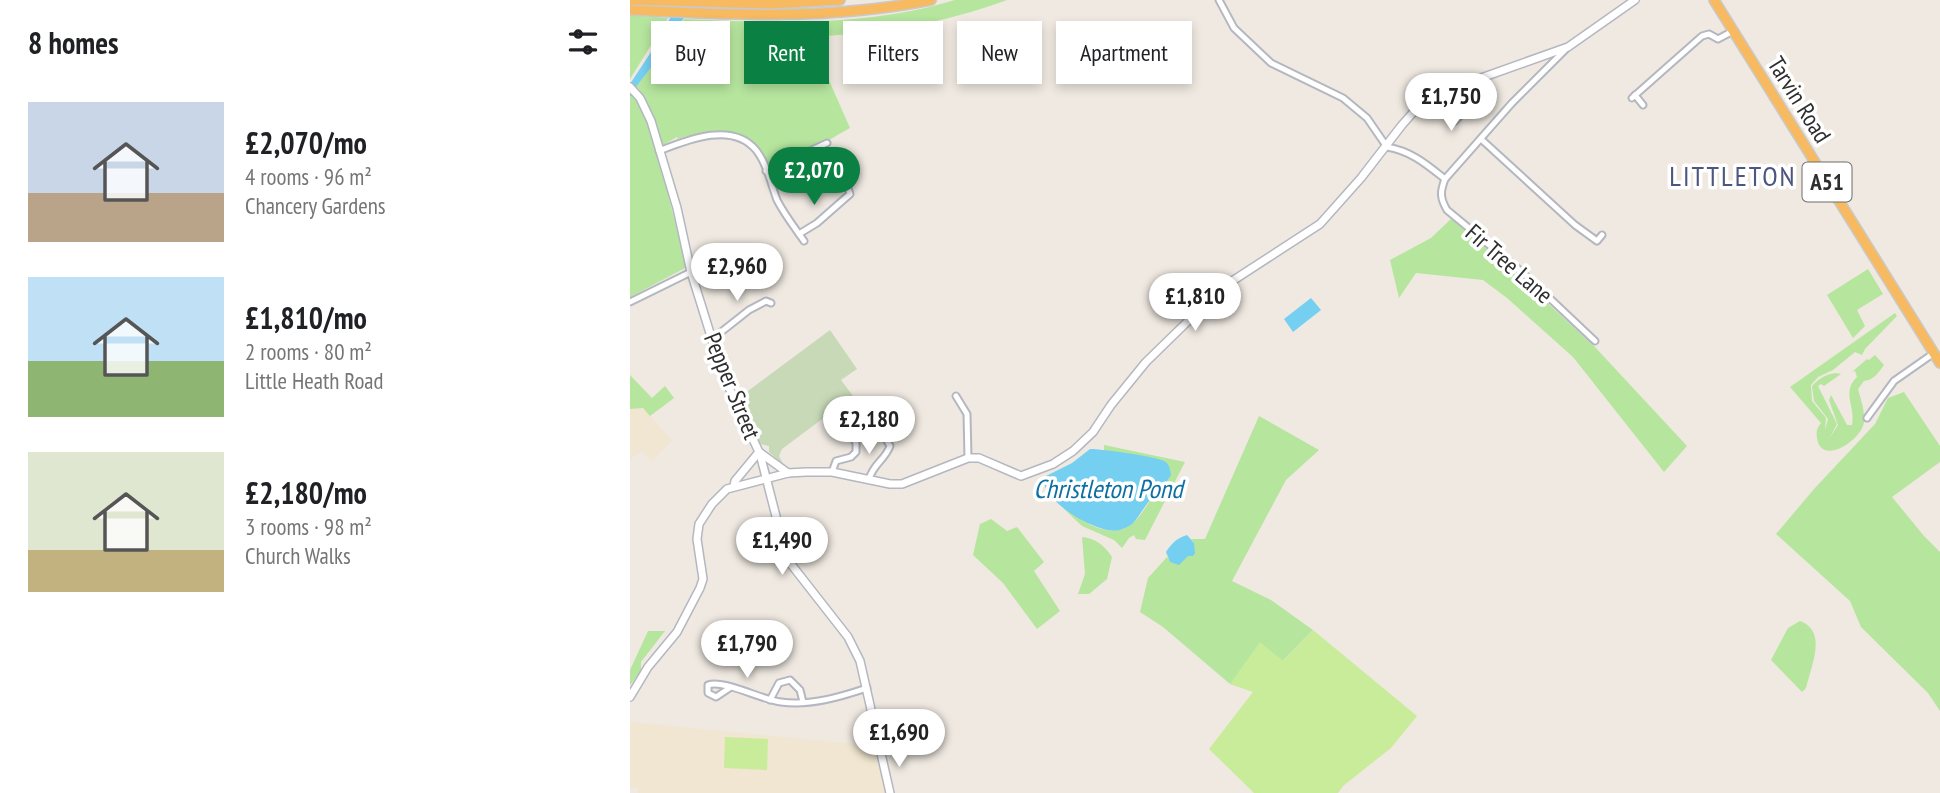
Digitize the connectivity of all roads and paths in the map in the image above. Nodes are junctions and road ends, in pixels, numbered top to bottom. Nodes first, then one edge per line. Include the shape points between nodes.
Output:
1 (631, 0) edge
2 (840, 0) edge
3 (931, 0) edge
4 (1219, 0) edge
5 (1635, 0) edge
6 (1714, 0) edge
7 (662, 7) junction
8 (630, 10) edge
9 (1733, 31) junction
10 (1568, 47) junction
11 (632, 89) edge
12 (1429, 101) junction
13 (1471, 104) dead end
14 (1643, 105) dead end
15 (1481, 139) junction
16 (827, 143) dead end
17 (1387, 147) junction
18 (660, 151) junction
19 (766, 171) junction
20 (1445, 179) junction
21 (846, 183) dead end
22 (799, 234) junction
23 (1602, 235) dead end
24 (804, 241) dead end
25 (691, 272) junction
26 (630, 302) edge
27 (771, 303) dead end
28 (711, 340) junction
29 (1595, 341) dead end
30 (1934, 353) junction
31 (1940, 363) edge
32 (956, 396) dead end
33 (963, 407) junction
34 (954, 412) dead end
35 (872, 416) dead end
36 (1867, 418) dead end
37 (876, 423) junction
38 (869, 429) dead end
39 (850, 433) dead end
40 (760, 453) junction
41 (968, 458) junction
42 (832, 472) junction
43 (789, 473) junction
44 (765, 479) junction
45 (869, 479) junction
46 (734, 486) junction
47 (731, 687) dead end
48 (867, 688) junction
49 (631, 694) edge
50 (770, 700) junction
51 (803, 702) junction
52 (890, 793) edge

1 - 7 highway
2 - 7 highway
3 - 7 highway via 835,14 704,13
4 - 17 street via 1234,28 1271,63 1343,98 1367,118
5 - 10 street
6 - 9 highway, Tarvin Road / A51
7 - 8 highway
9 - 14 street via 1718,39 1702,36 1634,96
9 - 30 highway, Tarvin Road / A51
10 - 12 street via 1450,89
10 - 15 street
11 - 18 street, Pepper Street via 651,121
12 - 13 street via 1455,121
12 - 17 street via 1402,124
15 - 20 street
15 - 23 street via 1596,243
16 - 19 street
17 - 20 street via 1420,159
17 - 41 street via 1320,224 1236,276 1194,314 1146,362 1073,451 1027,476
18 - 19 street via 696,137 732,136 755,149
18 - 25 street, Pepper Street
19 - 22 street via 778,202
20 - 29 street, Fir Tree Lane via 1440,191 1447,210
21 - 22 street via 850,194
22 - 24 street
25 - 26 street
25 - 28 street, Pepper Street
27 - 28 street via 749,310
28 - 40 street, Pepper Street
30 - 31 highway, Tarvin Road / A51
30 - 36 street via 1894,381
32 - 33 street
33 - 34 street
33 - 41 street
35 - 37 street
37 - 38 street
37 - 45 street via 890,446
39 - 42 street via 856,452 836,461
40 - 43 street, Pepper Street
40 - 44 street, Pepper Street
40 - 46 street
41 - 45 street via 902,484
42 - 43 street
42 - 45 street
43 - 44 street
44 - 46 street
44 - 48 street, Pepper Street via 787,559 848,637
46 - 49 street via 699,524 700,588 677,632
47 - 50 street
48 - 51 street
48 - 52 street, Pepper Street
50 - 51 street
50 - 51 street via 779,683 790,680 800,690

